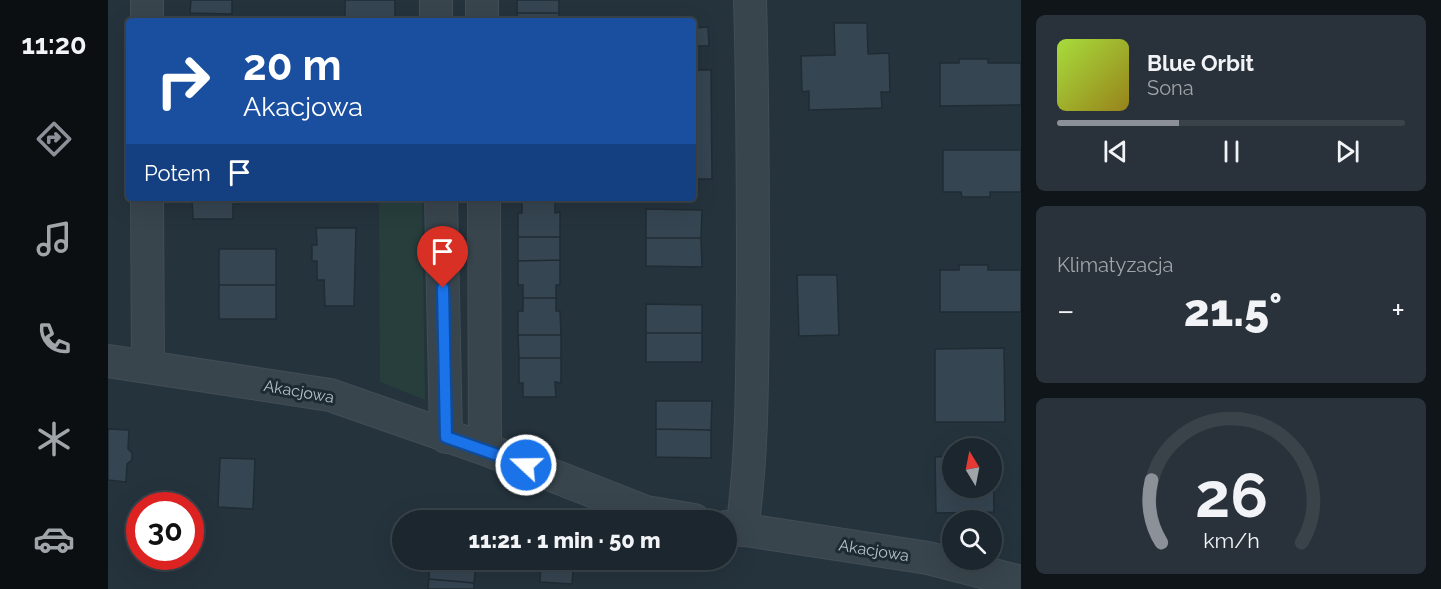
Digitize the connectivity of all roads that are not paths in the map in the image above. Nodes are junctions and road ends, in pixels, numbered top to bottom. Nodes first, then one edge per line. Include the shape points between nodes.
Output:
1 (147, 0) edge
2 (436, 0) edge
3 (482, 0) edge
4 (750, 0) edge
5 (147, 18) edge
6 (436, 18) edge
7 (482, 18) edge
8 (147, 201) edge
9 (441, 201) edge
10 (484, 201) edge
11 (108, 361) edge
12 (148, 367) junction
13 (446, 437) junction
14 (485, 449) junction
15 (641, 510) edge
16 (737, 519) edge
17 (737, 528) edge
18 (1021, 582) edge

1 - 5 street
2 - 6 street
3 - 7 street
4 - 16 street via 752,413 748,488
8 - 12 street
9 - 13 street
10 - 14 street
11 - 12 street, Akacjowa
12 - 13 street, Akacjowa via 330,395
13 - 14 street, Akacjowa
14 - 15 street, Akacjowa
17 - 18 street, Akacjowa via 928,558

